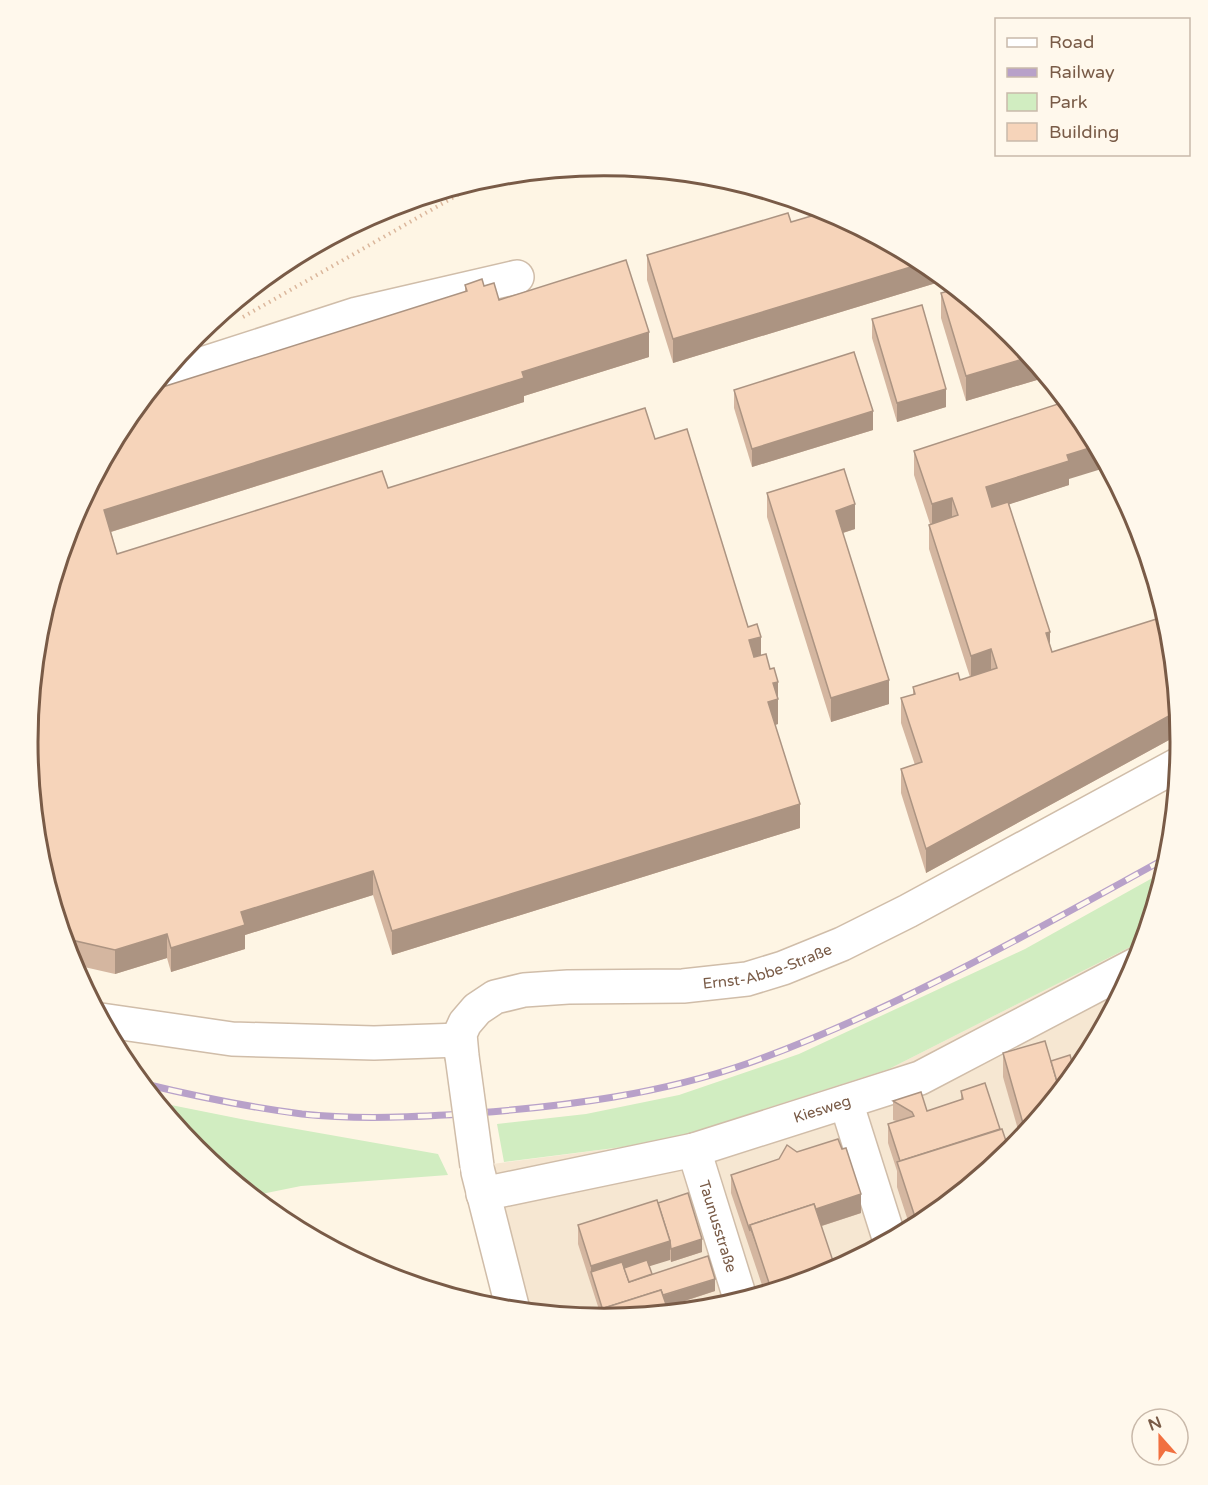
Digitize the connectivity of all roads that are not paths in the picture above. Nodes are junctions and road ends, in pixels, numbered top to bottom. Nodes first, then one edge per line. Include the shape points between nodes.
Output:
1 (517, 277) dead end
2 (171, 378) edge
3 (1169, 769) edge
4 (1121, 972) edge
5 (111, 1021) edge
6 (461, 1048) junction
7 (846, 1102) junction
8 (694, 1150) junction
9 (480, 1180) junction
10 (887, 1233) edge
11 (738, 1293) edge
12 (511, 1301) edge

1 - 2 street via 357,314 196,366
3 - 6 street, Ernst-Abbe-Straße via 909,911 783,968 747,979 683,986 568,987 495,997 465,1023 460,1034
4 - 7 street, Kiesweg via 920,1078
5 - 6 street via 232,1039
6 - 9 street, bridge
7 - 8 street, Kiesweg
7 - 10 street
8 - 9 street, Kiesweg
8 - 11 street, Taunusstraße
9 - 12 street

